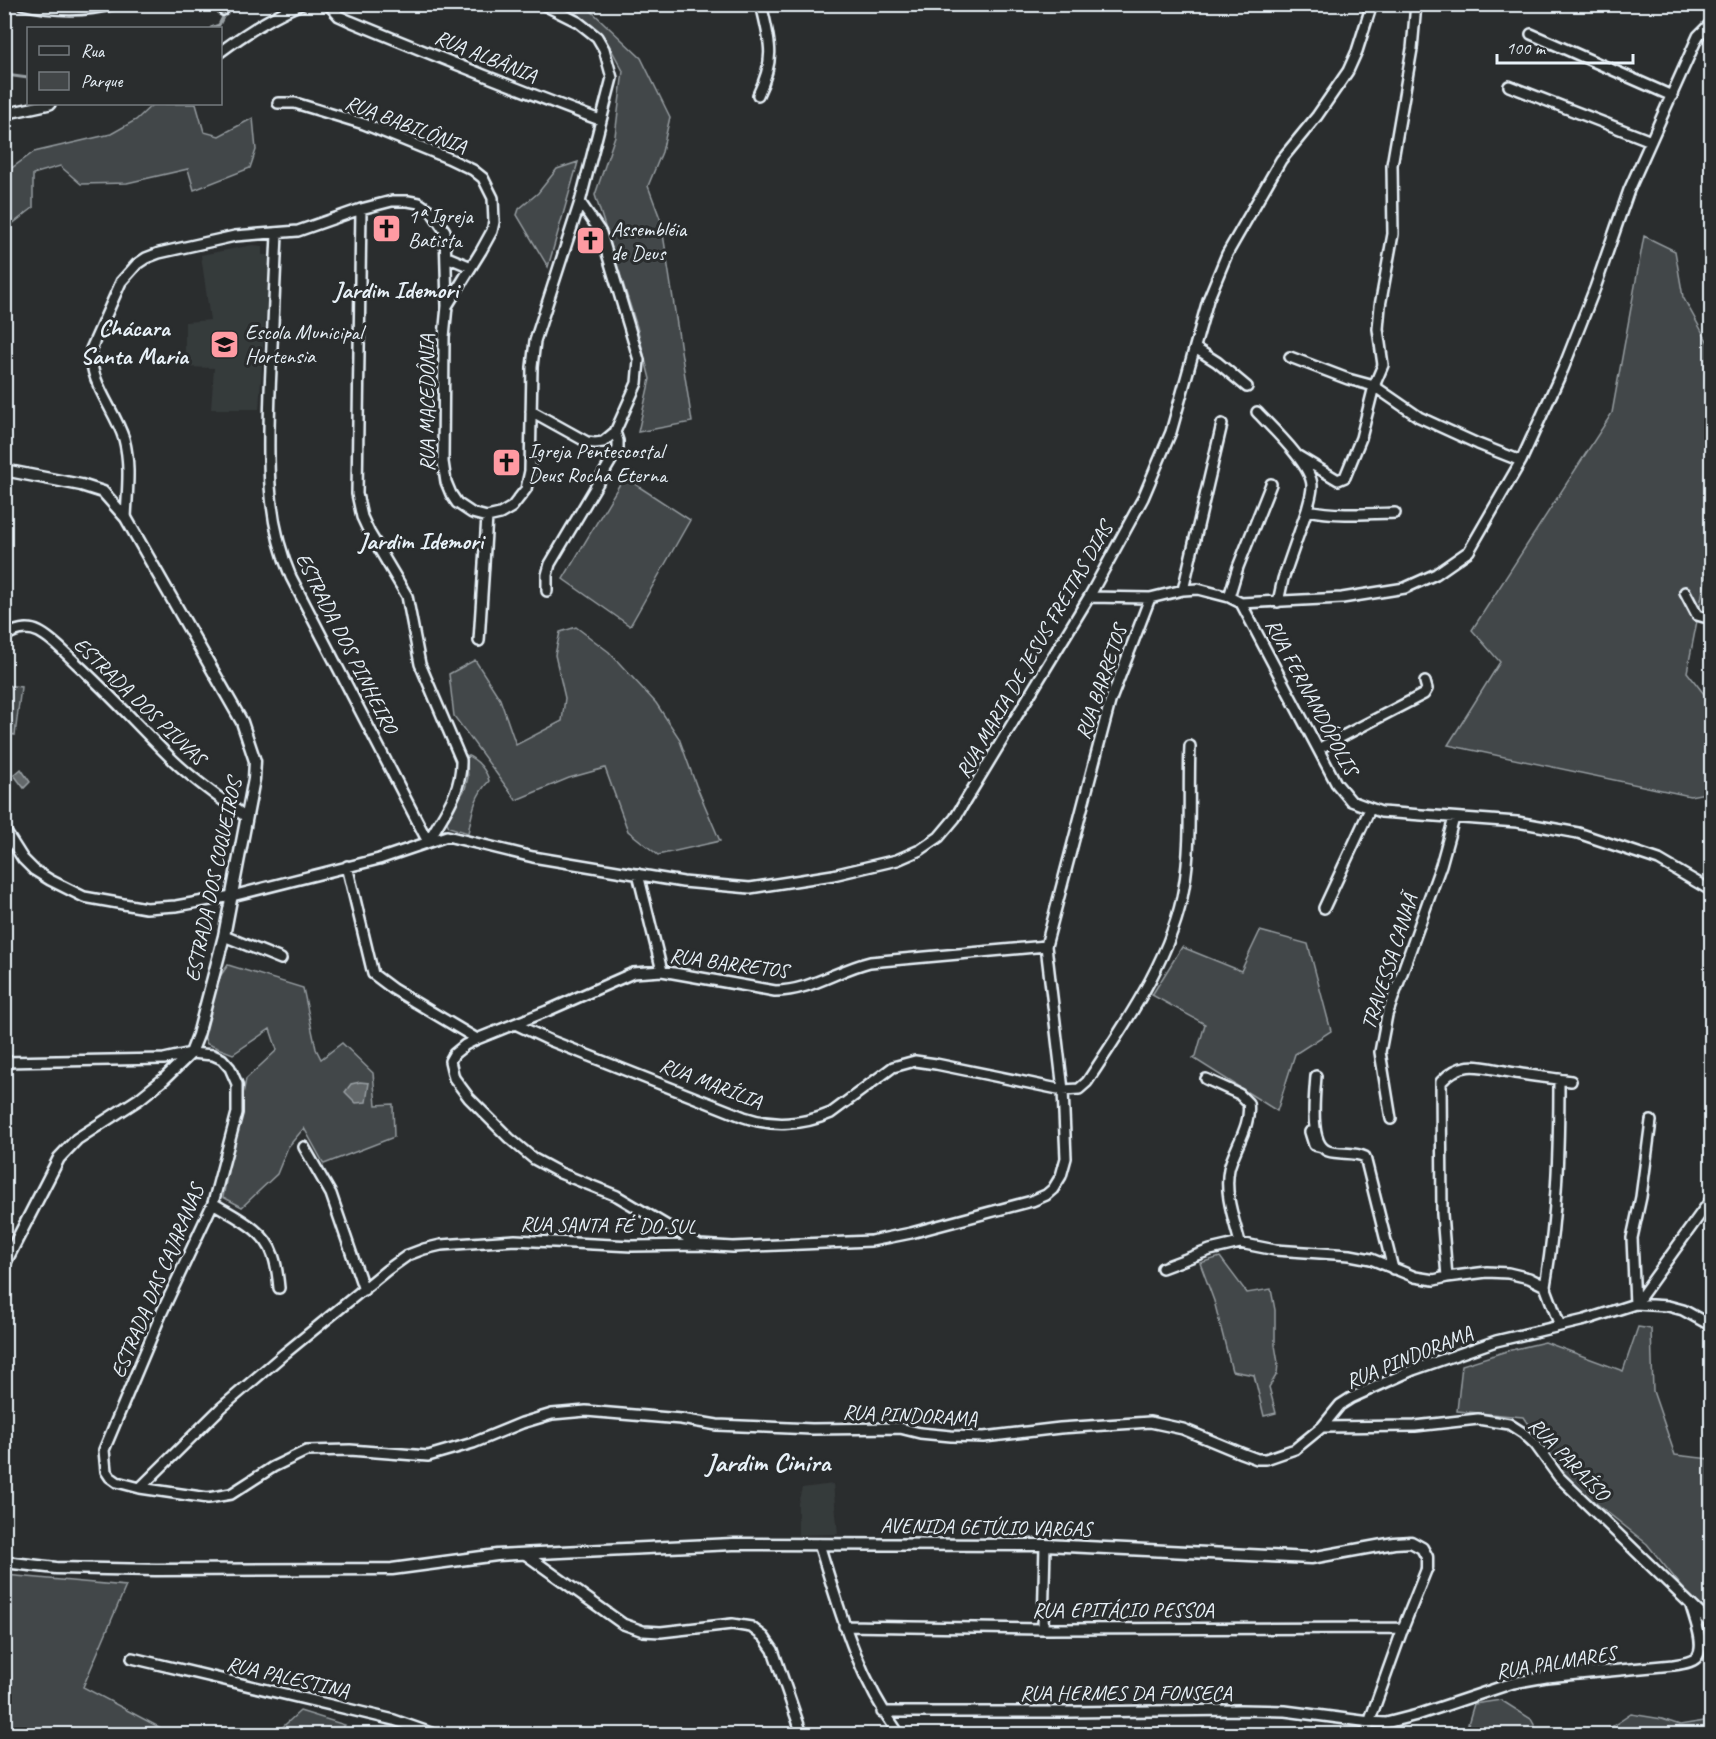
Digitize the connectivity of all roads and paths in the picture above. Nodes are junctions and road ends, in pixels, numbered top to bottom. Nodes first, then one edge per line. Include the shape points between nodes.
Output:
1 (22, 4) edge
2 (115, 4) edge
3 (302, 4) edge
4 (328, 4) edge
5 (542, 4) edge
6 (761, 4) edge
7 (1372, 4) edge
8 (1416, 4) edge
9 (40, 6) edge
10 (1712, 22) edge
11 (1531, 34) dead end
12 (222, 51) edge
13 (1509, 86) dead end
14 (758, 94) dead end
15 (1672, 96) junction
16 (278, 103) dead end
17 (45, 105) edge
18 (4, 114) edge
19 (600, 120) junction
20 (1651, 141) junction
21 (580, 202) junction
22 (361, 209) junction
23 (278, 234) junction
24 (447, 257) junction
25 (471, 267) junction
26 (447, 306) junction
27 (1195, 348) junction
28 (1290, 357) dead end
29 (1374, 386) junction
30 (1247, 387) dead end
31 (531, 411) junction
32 (1257, 412) dead end
33 (1712, 422) edge
34 (1222, 424) dead end
35 (1712, 429) edge
36 (615, 432) junction
37 (1298, 456) junction
38 (1521, 460) junction
39 (4, 470) edge
40 (1271, 484) dead end
41 (1307, 510) junction
42 (1395, 513) dead end
43 (487, 517) junction
44 (126, 518) junction
45 (1183, 590) junction
46 (547, 591) dead end
47 (1685, 592) dead end
48 (1089, 597) junction
49 (1229, 597) junction
50 (1150, 598) junction
51 (1278, 602) junction
52 (1241, 603) junction
53 (1712, 615) edge
54 (4, 637) edge
55 (479, 641) dead end
56 (1425, 682) dead end
57 (1190, 746) dead end
58 (1318, 749) junction
59 (1370, 809) junction
60 (246, 817) junction
61 (1455, 818) junction
62 (4, 829) edge
63 (428, 842) junction
64 (347, 866) junction
65 (638, 874) junction
66 (1712, 891) edge
67 (231, 896) junction
68 (1324, 908) dead end
69 (224, 936) junction
70 (1046, 946) junction
71 (282, 959) dead end
72 (662, 971) junction
73 (515, 1024) junction
74 (477, 1039) junction
75 (191, 1053) junction
76 (4, 1062) edge
77 (1316, 1076) dead end
78 (1206, 1079) dead end
79 (1559, 1079) junction
80 (1571, 1081) dead end
81 (1063, 1090) junction
82 (1391, 1119) dead end
83 (1651, 1121) dead end
84 (1310, 1132) dead end
85 (304, 1147) dead end
86 (1322, 1147) junction
87 (1712, 1198) edge
88 (213, 1203) junction
89 (1240, 1243) junction
90 (699, 1245) junction
91 (4, 1265) edge
92 (1162, 1268) dead end
93 (1393, 1269) junction
94 (1447, 1277) junction
95 (1545, 1286) junction
96 (279, 1288) dead end
97 (364, 1290) junction
98 (1635, 1304) junction
99 (1560, 1326) junction
100 (1712, 1326) edge
101 (1322, 1428) junction
102 (104, 1450) joint
103 (140, 1488) junction
104 (819, 1544) junction
105 (1045, 1545) junction
106 (525, 1554) junction
107 (4, 1562) edge
108 (1427, 1568) joint
109 (1690, 1606) junction
110 (1712, 1625) edge
111 (844, 1626) junction
112 (1403, 1628) junction
113 (1043, 1629) junction
114 (132, 1658) dead end
115 (882, 1712) junction
116 (1370, 1722) junction
117 (434, 1734) edge
118 (801, 1734) edge
119 (898, 1734) edge
120 (1365, 1734) edge

1 - 9 street
2 - 9 street via 76,10
3 - 12 street via 266,21
4 - 19 street, RUA ALBÂNIA via 350,21
5 - 19 street via 578,22 597,37 604,49 612,78
6 - 14 street via 770,56 767,77
7 - 27 street, RUA MARIA DE JESUS FREITAS DIAS via 1348,72 1281,160 1227,254
8 - 29 street via 1392,165 1393,234 1378,329 1383,365
10 - 15 street via 1698,36
11 - 15 street
13 - 20 street
15 - 20 street
16 - 25 street, RUA BABILÔNIA via 295,102 364,124 448,158 483,178 493,198 494,222
17 - 18 street
19 - 21 street
20 - 38 street via 1563,369
21 - 31 street via 535,341
21 - 36 street via 601,233 639,360 637,383
22 - 23 street, RUA MACEDÔNIA
22 - 24 street, RUA MACEDÔNIA via 393,201 419,203 432,212 445,231
22 - 63 street via 357,494 369,532 407,596 420,664 461,760 462,775 455,797
23 - 44 street, RUA MACEDÔNIA via 235,236 159,253 137,264 121,282 90,356 94,379 124,441 128,469
23 - 63 street, ESTRADA DOS PINHEIRO via 268,456 274,529 291,577
24 - 25 street
24 - 26 street, RUA MACEDÔNIA
25 - 26 street, RUA BABILÔNIA
26 - 43 street, RUA MACEDÔNIA via 443,450 446,482 457,503
27 - 30 street
27 - 48 street, RUA MARIA DE JESUS FREITAS DIAS via 1156,470
28 - 29 street
29 - 37 street via 1361,438 1345,477 1338,480
29 - 38 street via 1419,417
31 - 36 street via 588,442 603,442
31 - 43 street via 526,489 512,507
32 - 37 street
33 - 35 street
34 - 45 street
36 - 46 street via 618,449 550,564
37 - 41 street via 1311,482
38 - 51 street via 1469,551 1436,574 1389,591
39 - 44 street, ESTRADA DOS COQUEIROS via 103,492
40 - 49 street
41 - 42 street
41 - 51 street via 1282,579
43 - 55 street
44 - 60 street, ESTRADA DOS COQUEIROS via 242,722 255,761
45 - 49 street, RUA FERNANDÓPOLIS via 1198,589
45 - 50 street, RUA FERNANDÓPOLIS
47 - 53 street via 1697,615
48 - 50 street, RUA FERNANDÓPOLIS
48 - 65 street, RUA MARIA DE JESUS FREITAS DIAS via 955,818 939,837 920,850 856,871 750,888
49 - 52 street, RUA FERNANDÓPOLIS
50 - 70 street, RUA BARRETOS via 1110,702
51 - 52 street
52 - 58 street, RUA FERNANDÓPOLIS
54 - 60 street, ESTRADA DOS PIUVAS via 26,629 50,639 175,762
56 - 58 street via 1428,689 1424,694
57 - 81 street via 1188,846 1177,921 1142,993 1087,1082 1079,1089
58 - 59 street, RUA FERNANDÓPOLIS via 1346,796
59 - 61 street, RUA FERNANDÓPOLIS
59 - 68 street
60 - 67 street, ESTRADA DOS COQUEIROS
61 - 66 street, RUA FERNANDÓPOLIS via 1517,822 1578,832 1659,860
61 - 82 street, TRAVESSA CANAÃ via 1383,1032 1380,1052
62 - 67 street via 22,859 34,870 84,897 146,908
63 - 64 street
63 - 65 street, RUA MARIA DE JESUS FREITAS DIAS via 454,837 533,856
64 - 67 street
64 - 74 street via 373,974
65 - 72 street
67 - 69 street, ESTRADA DOS COQUEIROS
69 - 71 street
69 - 75 street, ESTRADA DOS COQUEIROS
70 - 72 street, RUA BARRETOS via 870,962 791,991
70 - 81 street, RUA SANTA FÉ DO SUL
72 - 73 street, RUA BARRETOS via 633,973
73 - 74 street, RUA BARRETOS
73 - 81 street, RUA MARÍLIA via 744,1117 776,1125 831,1113 893,1067 915,1061
74 - 90 street, RUA BARRETOS via 454,1054 451,1069 470,1098 509,1138 534,1160 618,1196
75 - 76 street, ESTRADA DAS CAJARANAS via 164,1059
75 - 88 street, ESTRADA DAS CAJARANAS via 222,1059 237,1084 237,1113
75 - 91 street, ESTRADA DOS COQUEIROS via 139,1100 77,1139 59,1158
77 - 86 street via 1314,1119
78 - 89 street via 1248,1102 1248,1119 1229,1170 1228,1184
79 - 80 street
79 - 94 street via 1484,1066 1461,1067 1441,1082 1442,1214
79 - 95 street via 1558,1170
81 - 90 street, RUA SANTA FÉ DO SUL via 1066,1158 1053,1189 1039,1198 871,1241 789,1246
83 - 98 street via 1632,1238
84 - 86 street via 1314,1145
85 - 97 street via 331,1194
86 - 93 street via 1365,1157
87 - 98 street
88 - 96 street via 256,1230 268,1243
88 - 102 street, ESTRADA DAS CAJARANAS
89 - 92 street
89 - 93 street via 1275,1250 1350,1255
90 - 97 street, RUA SANTA FÉ DO SUL via 515,1240 441,1245 408,1255
93 - 94 street via 1434,1280
94 - 95 street via 1508,1273
95 - 99 street
97 - 103 street, RUA SANTA FÉ DO SUL via 221,1408
98 - 99 street, RUA PINDORAMA
98 - 100 street, RUA PINDORAMA via 1683,1310
99 - 101 street, RUA PINDORAMA via 1496,1341 1413,1370 1340,1405
101 - 103 street, RUA PINDORAMA via 1295,1449 1257,1459 1183,1429 1150,1422 973,1437 900,1428 729,1426 565,1412 428,1456 306,1451 221,1497 197,1498
101 - 109 street, RUA PARAÍSO via 1415,1426 1478,1419 1509,1424 1535,1444 1559,1477
102 - 103 street, RUA PINDORAMA via 110,1477
104 - 105 street, AVENIDA GETÚLIO VARGAS
104 - 106 street, AVENIDA GETÚLIO VARGAS
104 - 111 street
105 - 108 street, AVENIDA GETÚLIO VARGAS via 1311,1558 1411,1542 1422,1548
105 - 113 street
106 - 107 street, AVENIDA GETÚLIO VARGAS via 392,1569 156,1570 56,1568
106 - 118 street via 623,1624 643,1631 732,1624 751,1627 773,1650
108 - 112 street
109 - 110 street, RUA PARAÍSO
109 - 116 street, RUA PALMARES via 1701,1641 1700,1652 1688,1662 1513,1683 1417,1715 1386,1723
111 - 113 street, RUA EPITÁCIO PESSOA
111 - 115 street
112 - 113 street, RUA EPITÁCIO PESSOA
112 - 116 street
114 - 117 street, RUA PALESTINA via 394,1720
115 - 116 street, RUA HERMES DA FONSECA via 1240,1710
115 - 119 street
116 - 120 street

